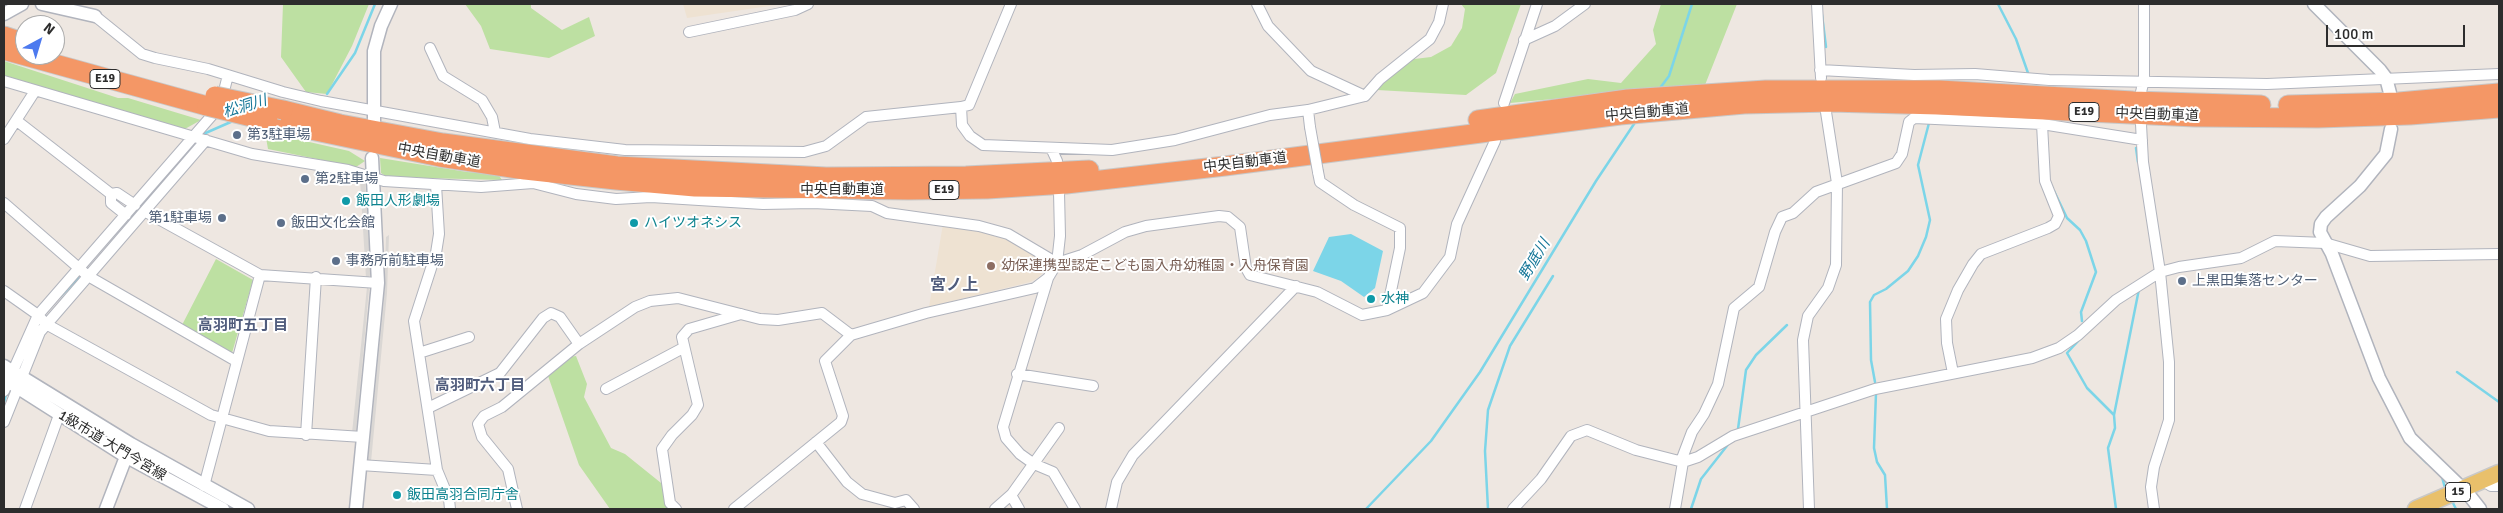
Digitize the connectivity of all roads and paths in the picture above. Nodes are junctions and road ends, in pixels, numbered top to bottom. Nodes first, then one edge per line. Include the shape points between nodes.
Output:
1 (22, 4) edge
2 (42, 4) edge
3 (391, 4) edge
4 (808, 4) edge
5 (1011, 4) edge
6 (1257, 4) edge
7 (1443, 4) edge
8 (1537, 4) edge
9 (1585, 4) edge
10 (1817, 4) edge
11 (2144, 4) edge
12 (2314, 4) edge
13 (4, 14) edge
14 (94, 16) joint
15 (689, 32) dead end
16 (1524, 40) junction
17 (430, 48) dead end
18 (4, 50) edge
19 (65, 56) edge
20 (2499, 74) edge
21 (228, 75) junction
22 (2386, 78) junction
23 (2144, 80) junction
24 (4, 81) edge
25 (35, 91) junction
26 (2141, 92) dead end
27 (2390, 93) dead end
28 (2499, 93) edge
29 (1366, 96) junction
30 (211, 101) junction
31 (1504, 103) dead end
32 (1674, 103) junction
33 (372, 108) junction
34 (961, 108) junction
35 (2499, 108) edge
36 (1308, 110) junction
37 (1826, 112) dead end
38 (17, 121) junction
39 (374, 124) dead end
40 (2042, 124) junction
41 (2140, 124) dead end
42 (2391, 129) dead end
43 (495, 132) junction
44 (191, 138) junction
45 (4, 139) edge
46 (206, 140) junction
47 (2142, 140) junction
48 (1495, 141) dead end
49 (1051, 148) junction
50 (372, 158) dead end
51 (1056, 161) dead end
52 (372, 178) junction
53 (1837, 183) junction
54 (436, 185) junction
55 (1059, 192) dead end
56 (4, 202) edge
57 (130, 211) junction
58 (143, 216) junction
59 (2325, 243) junction
60 (2499, 254) edge
61 (1057, 263) junction
62 (80, 268) junction
63 (2160, 272) junction
64 (260, 275) junction
65 (88, 276) junction
66 (316, 277) junction
67 (1048, 278) junction
68 (378, 283) junction
69 (1296, 286) junction
70 (4, 291) edge
71 (1387, 310) junction
72 (742, 314) junction
73 (38, 315) junction
74 (46, 324) junction
75 (851, 335) junction
76 (469, 337) dead end
77 (579, 344) junction
78 (683, 348) junction
79 (419, 353) junction
80 (236, 361) junction
81 (1953, 373) junction
82 (1017, 374) junction
83 (10, 379) edge
84 (1093, 386) dead end
85 (606, 389) dead end
86 (428, 408) junction
87 (1806, 413) junction
88 (59, 414) junction
89 (222, 420) junction
90 (4, 422) edge
91 (1059, 428) dead end
92 (306, 435) junction
93 (363, 437) junction
94 (816, 442) junction
95 (131, 444) junction
96 (125, 456) junction
97 (1682, 462) junction
98 (1034, 464) junction
99 (360, 465) junction
100 (437, 470) junction
101 (2499, 473) edge
102 (2482, 481) junction
103 (204, 486) junction
104 (2499, 486) edge
105 (2463, 489) junction
106 (1011, 495) junction
107 (25, 509) edge
108 (106, 509) edge
109 (223, 509) edge
110 (248, 509) edge
111 (356, 509) edge
112 (450, 509) edge
113 (517, 509) edge
114 (676, 509) edge
115 (734, 509) edge
116 (914, 509) edge
117 (995, 509) edge
118 (1019, 509) edge
119 (1075, 509) edge
120 (1114, 509) edge
121 (1513, 509) edge
122 (1675, 509) edge
123 (1809, 509) edge
124 (2154, 509) edge
125 (2416, 509) edge
126 (2480, 509) edge

1 - 13 street
2 - 14 street
3 - 33 street via 374,51
4 - 15 street via 795,10
5 - 34 street via 969,104
6 - 29 street via 1268,26 1311,71
7 - 29 street via 1439,22 1430,39 1380,79
8 - 16 street
9 - 16 street via 1555,26
10 - 23 street via 1821,74 1975,74 2049,80
11 - 23 street
12 - 22 street
14 - 21 street via 142,54
16 - 31 street
17 - 43 street via 443,76 482,100 492,117
18 - 30 highway, 中央自動車道 / E19
19 - 30 highway, 中央自動車道 / E19
20 - 22 street
21 - 33 street via 302,96
21 - 44 street via 221,102
22 - 23 street via 2267,84
22 - 27 street
23 - 26 street
24 - 25 street
25 - 38 street
25 - 44 street
28 - 32 highway, 中央自動車道 / E19 via 2399,102 2299,105 1854,88 1766,90
29 - 36 street
30 - 32 highway, 中央自動車道 / E19, bridge via 440,157 561,174 695,187 888,191 1066,184 1225,166 1624,107
32 - 35 highway, 中央自動車道 / E19 via 1831,102 2195,117 2318,118 2410,116
33 - 39 street
33 - 43 street
34 - 43 street via 866,118 826,146 804,152 625,150
34 - 49 street via 962,125 970,136 984,145
36 - 49 street via 1270,115 1176,140 1112,150
36 - 71 street, bridge via 1320,182 1400,228 1400,248
37 - 53 street
38 - 45 street
38 - 57 street via 111,194 110,203
40 - 47 street
40 - 53 street via 1914,118 1909,122 1902,154 1896,163
40 - 81 street via 2045,181 2059,216 2048,228 1981,254 1973,264 1946,319
41 - 47 street
42 - 59 street via 2386,154 2360,186 2321,224 2320,232
44 - 46 street
44 - 57 street
46 - 52 street via 252,154 348,170
46 - 58 street
47 - 63 street
48 - 71 street via 1457,224 1450,257 1423,294
49 - 51 street
50 - 52 street
52 - 54 street
52 - 68 street
53 - 87 street via 1836,265 1828,288 1808,316 1804,333
53 - 97 street via 1816,192 1793,213 1782,217 1759,287 1734,308 1718,384 1692,432
54 - 61 street via 481,187 533,183 576,194 616,199 651,197 872,206 887,213 979,226 1008,234
54 - 79 street via 439,234 436,253 414,321
55 - 61 street
56 - 62 street
57 - 58 street
57 - 62 street
58 - 64 street
58 - 65 street
59 - 60 street via 2370,256
59 - 63 street via 2275,241 2240,258
59 - 105 street via 2379,378 2410,438
61 - 67 street
61 - 69 street via 1124,232 1219,216 1232,219 1240,227 1250,275
62 - 65 street
62 - 73 street
63 - 81 street via 2116,300 2059,348 2032,358
63 - 124 street via 2169,362 2169,420 2154,467 2151,487
64 - 66 street
64 - 80 street
65 - 74 street
65 - 80 street
66 - 68 street
66 - 92 street
67 - 75 street via 1036,288
67 - 82 street
68 - 93 street
69 - 71 street via 1318,292 1362,315
69 - 120 street via 1133,455 1117,482
70 - 73 street
72 - 75 street via 778,320 822,313
72 - 77 street via 678,298 650,300
72 - 78 street via 689,330 682,337
73 - 74 street
73 - 83 street
74 - 83 street
74 - 89 street
75 - 94 street via 824,362 843,416 841,422
76 - 79 street
77 - 86 street via 560,317 552,313 543,318 500,373
77 - 113 street via 502,407 484,416 478,424 482,437 508,469
78 - 85 street
78 - 114 street via 698,405 662,450 670,503
79 - 86 street
80 - 89 street
81 - 87 street via 1875,389
82 - 84 street
82 - 98 street via 1003,427 1006,438
83 - 88 street, 1級市道 大門今宮線
83 - 90 street
83 - 95 street
86 - 100 street
87 - 97 street via 1733,436 1698,457
87 - 123 street
88 - 96 street, 1級市道 大門今宮線
88 - 107 street
89 - 92 street via 269,431
89 - 103 street
91 - 98 street
92 - 93 street
93 - 99 street
94 - 115 street
94 - 116 street via 847,482 862,494 895,503 906,500
95 - 96 street
95 - 103 street
96 - 108 street
96 - 109 street, 1級市道 大門今宮線
97 - 121 street via 1636,450 1587,430 1570,436 1541,479
97 - 122 street
98 - 106 street
98 - 119 street via 1053,472
99 - 100 street
99 - 111 street
100 - 112 street
101 - 102 main road, 15
102 - 104 street
102 - 105 main road, 15
103 - 110 street
105 - 125 main road, 15
105 - 126 street
106 - 117 street
106 - 118 street

